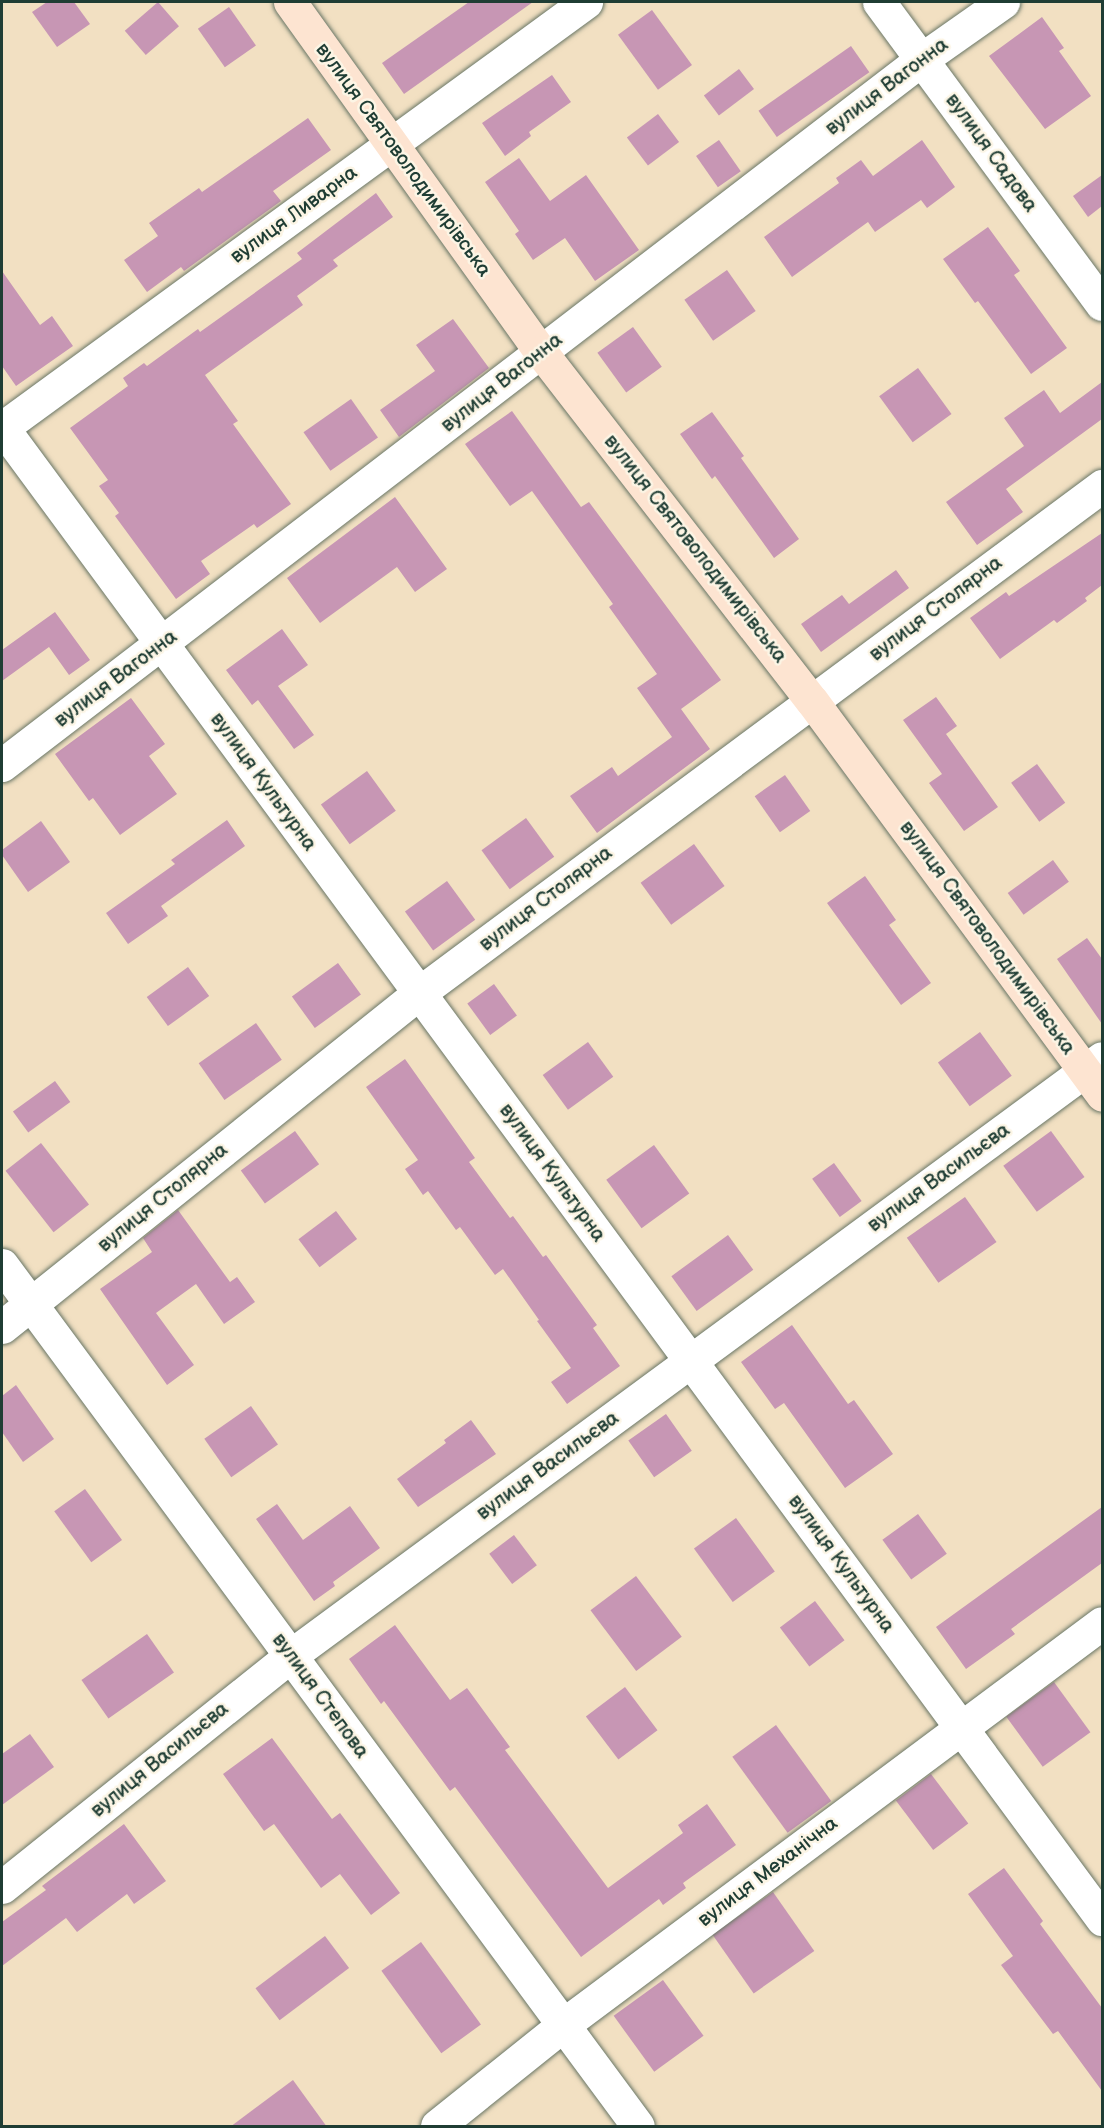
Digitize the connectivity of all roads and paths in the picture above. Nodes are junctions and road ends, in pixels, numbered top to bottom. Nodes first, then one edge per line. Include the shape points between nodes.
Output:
1 (290, 2) edge
2 (586, 2) edge
3 (879, 2) edge
4 (1003, 2) edge
5 (922, 59) junction
6 (390, 144) junction
7 (1102, 303) edge
8 (541, 352) junction
9 (2, 428) edge
10 (1102, 486) edge
11 (162, 644) junction
12 (812, 701) junction
13 (2, 765) edge
14 (419, 993) junction
15 (1097, 1074) edge
16 (2, 1265) edge
17 (30, 1305) junction
18 (2, 1327) edge
19 (691, 1361) junction
20 (1102, 1623) edge
21 (291, 1656) junction
22 (962, 1728) junction
23 (2, 1887) edge
24 (1102, 1919) edge
25 (563, 2025) junction
26 (437, 2127) edge
27 (638, 2127) edge

1 - 6 street, вулиця Святоволодимирівська
2 - 6 street, вулиця Ливарна
3 - 5 street, вулиця Садова
4 - 5 street, вулиця Вагонна
5 - 7 street, вулиця Садова
5 - 8 street, вулиця Вагонна
6 - 8 street, вулиця Святоволодимирівська
6 - 9 street, вулиця Ливарна
8 - 11 street, вулиця Вагонна
8 - 12 street, вулиця Святоволодимирівська
9 - 11 street, вулиця Культурна
10 - 12 street, вулиця Столярна
11 - 13 street, вулиця Вагонна
11 - 14 street, вулиця Культурна
12 - 14 street, вулиця Столярна
12 - 15 street, вулиця Святоволодимирівська
14 - 17 street, вулиця Столярна
14 - 19 street, вулиця Культурна
15 - 19 street, вулиця Васильєва
16 - 17 street, вулиця Степова
17 - 18 street, вулиця Столярна
17 - 21 street, вулиця Степова
19 - 21 street, вулиця Васильєва
19 - 22 street, вулиця Культурна
20 - 22 street, вулиця Механічна
21 - 23 street, вулиця Васильєва
21 - 25 street, вулиця Степова
22 - 24 street, вулиця Культурна
22 - 25 street, вулиця Механічна
25 - 26 street, вулиця Механічна
25 - 27 street, вулиця Степова

